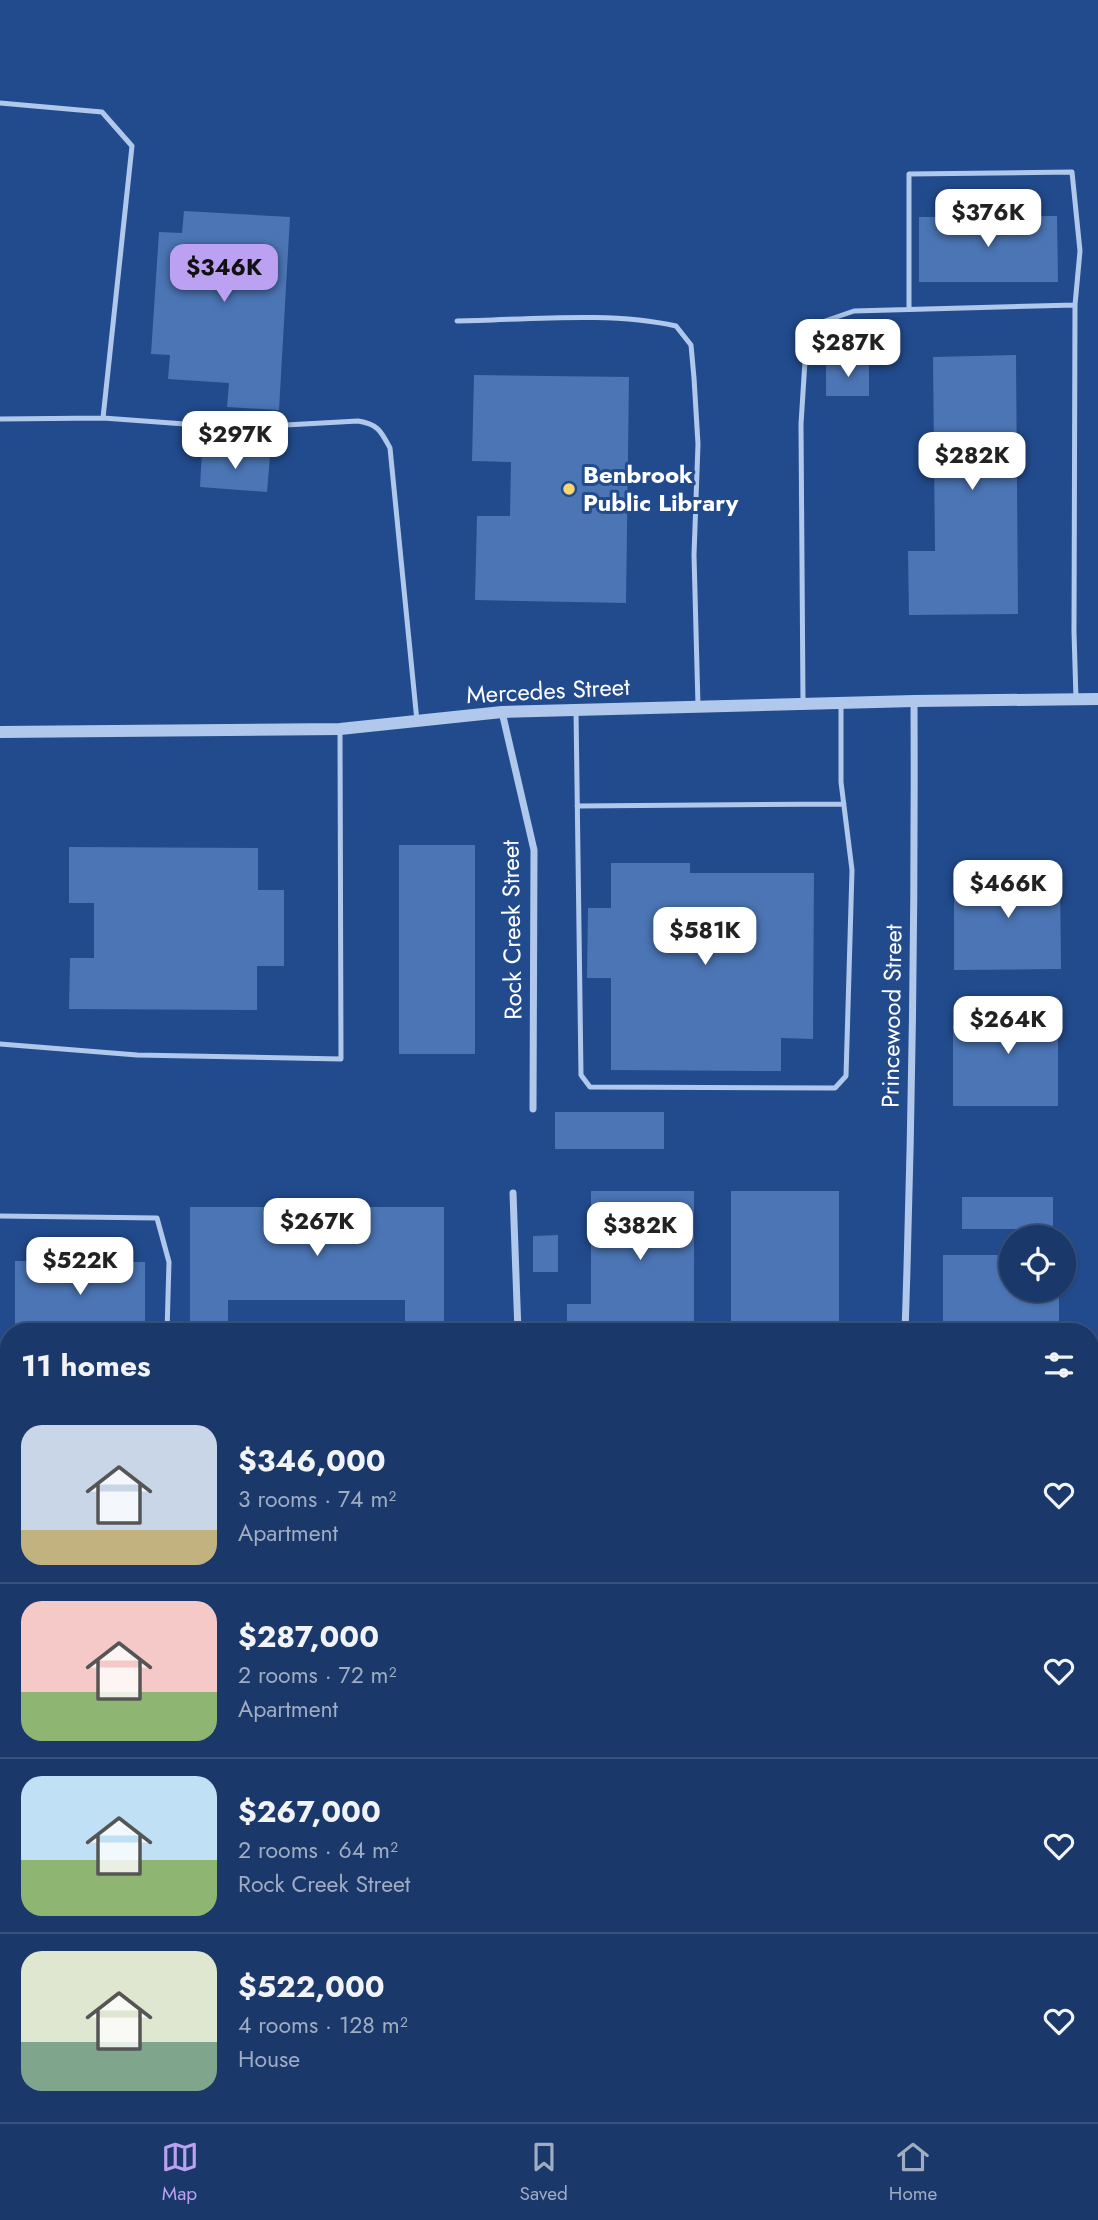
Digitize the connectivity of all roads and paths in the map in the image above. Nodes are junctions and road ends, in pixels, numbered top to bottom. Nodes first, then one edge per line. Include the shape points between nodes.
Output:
1 (0, 103) edge
2 (1075, 305) junction
3 (909, 309) junction
4 (457, 321) dead end
5 (103, 418) junction
6 (0, 419) edge
7 (1076, 699) junction
8 (1098, 699) edge
9 (914, 701) junction
10 (803, 703) junction
11 (841, 703) junction
12 (698, 706) junction
13 (576, 709) junction
14 (502, 712) junction
15 (417, 721) junction
16 (340, 729) junction
17 (0, 732) edge
18 (844, 804) junction
19 (577, 806) junction
20 (0, 1044) edge
21 (533, 1109) dead end
22 (513, 1193) dead end
23 (0, 1216) edge
24 (167, 1323) edge
25 (518, 1323) edge
26 (905, 1323) edge

1 - 5 lane via 102,112 132,146
2 - 3 lane
2 - 3 lane via 1080,251 1072,172 909,174
2 - 7 lane
3 - 10 lane via 854,311 825,321 806,345 801,425
4 - 12 lane via 648,320 676,326 691,345 698,444 694,555
5 - 6 lane
5 - 15 lane via 230,427 358,421 371,423 382,432 390,448
7 - 8 street, Mercedes Street
7 - 9 street, Mercedes Street
9 - 11 street, Mercedes Street
9 - 26 street, Princewood Street
10 - 11 street, Mercedes Street
10 - 12 street, Mercedes Street
11 - 18 lane
12 - 13 street, Mercedes Street
13 - 14 street, Mercedes Street
13 - 19 lane
14 - 15 street, Mercedes Street
14 - 21 street, Rock Creek Street via 534,850
15 - 16 street, Mercedes Street
16 - 17 street, Mercedes Street
16 - 20 lane via 341,1059 137,1055
18 - 19 lane
18 - 19 lane via 852,870 846,1076 835,1088 590,1087 581,1075
22 - 25 street
23 - 24 lane via 157,1218 169,1262

